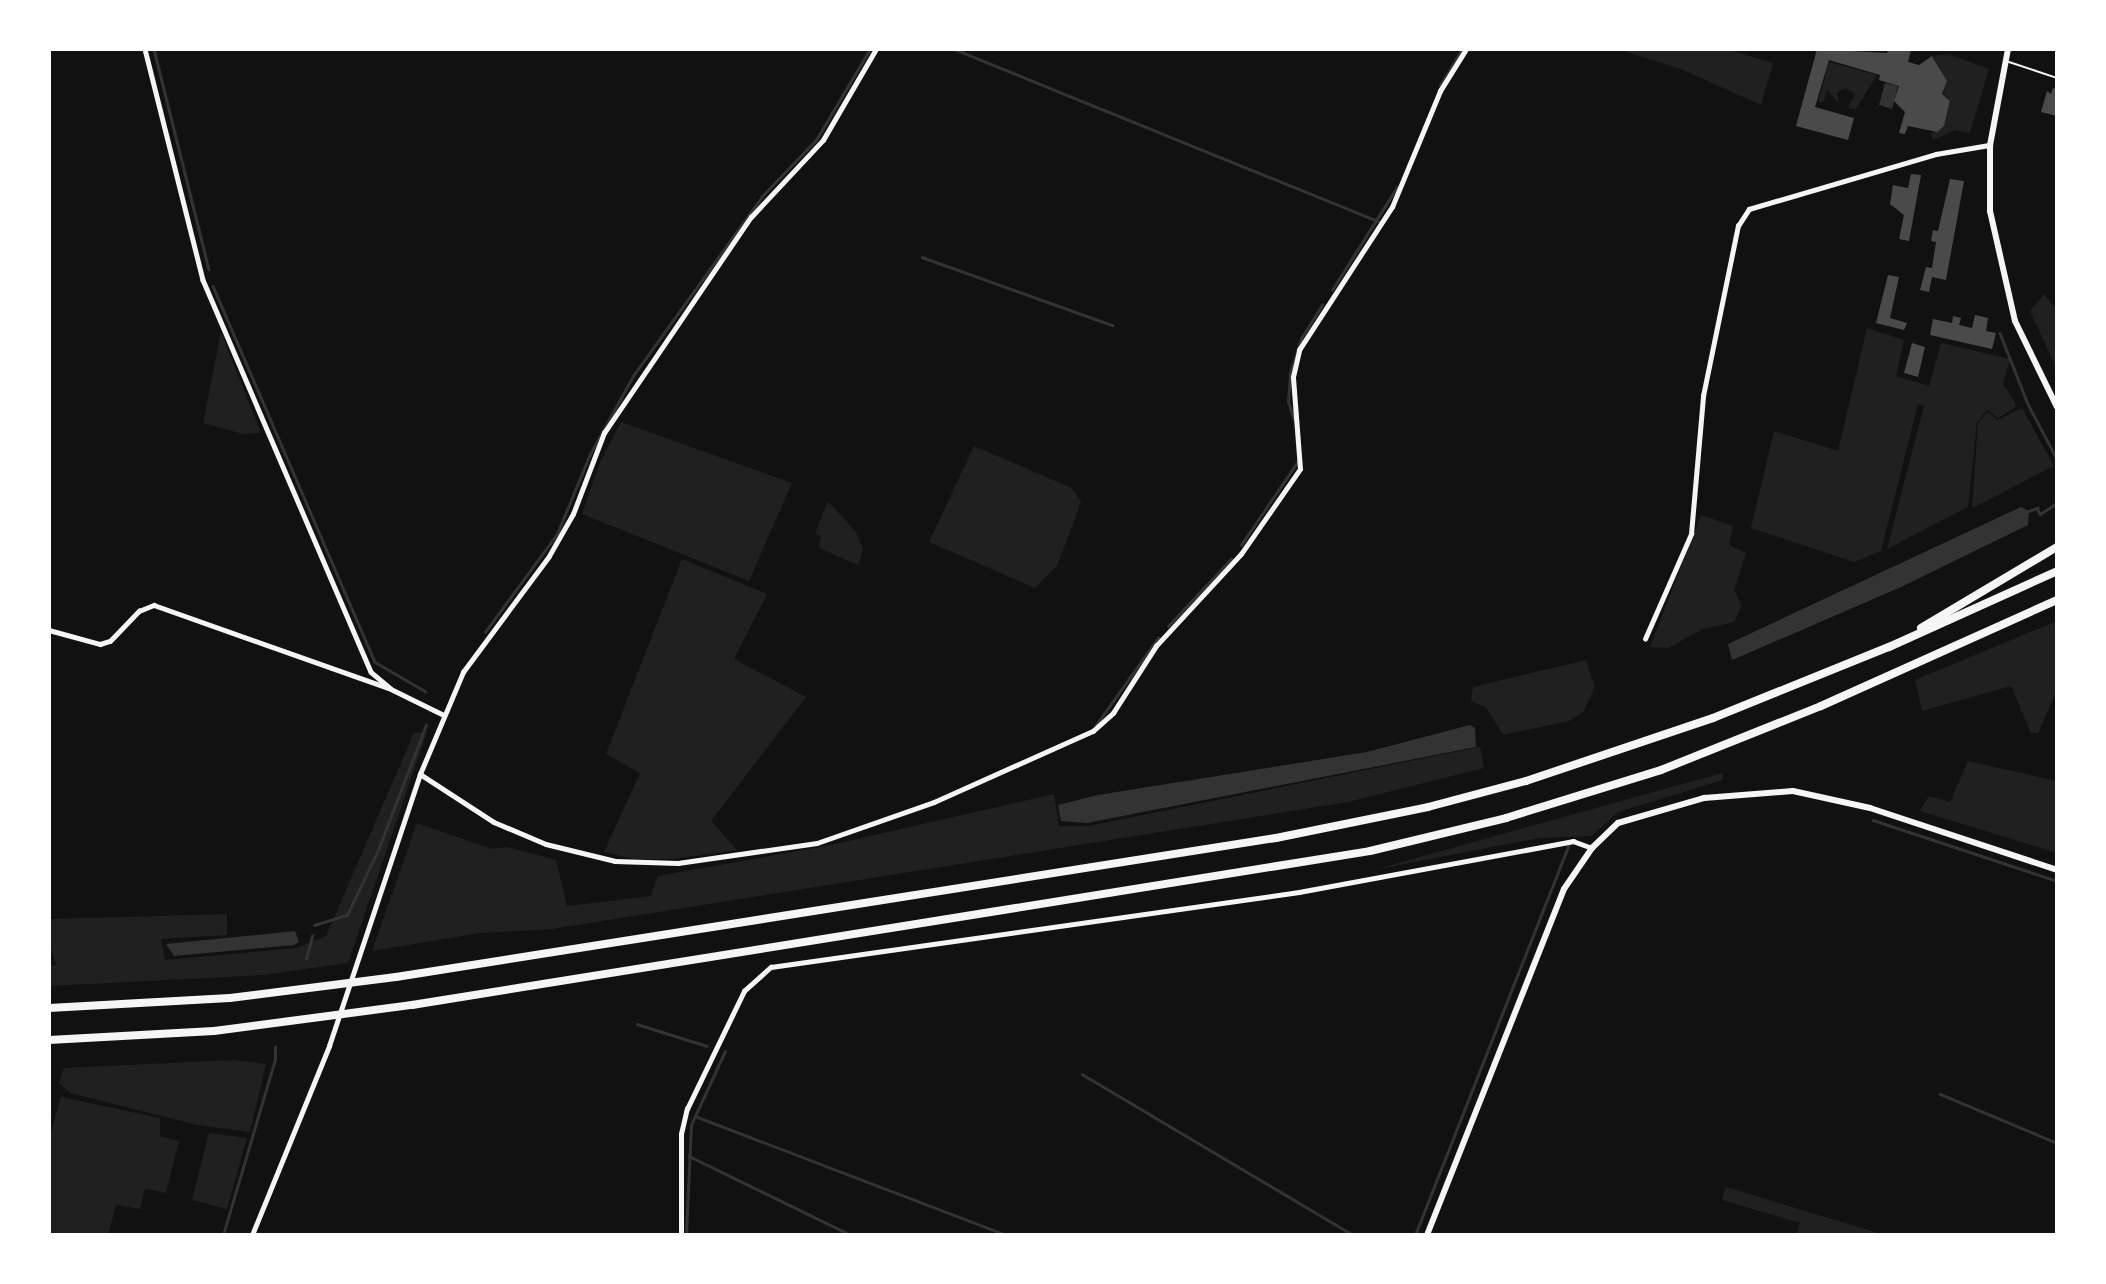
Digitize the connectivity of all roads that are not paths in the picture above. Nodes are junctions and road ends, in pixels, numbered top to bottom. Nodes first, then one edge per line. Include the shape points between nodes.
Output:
1 (145, 49) edge
2 (876, 49) edge
3 (1466, 49) edge
4 (2008, 49) edge
5 (2005, 60) junction
6 (2057, 78) edge
7 (1990, 145) junction
8 (2057, 407) edge
9 (2057, 547) edge
10 (2057, 571) edge
11 (2057, 600) edge
12 (49, 630) edge
13 (1645, 639) dead end
14 (1889, 648) junction
15 (391, 689) junction
16 (444, 715) junction
17 (420, 774) junction
18 (1592, 848) junction
19 (2057, 870) edge
20 (49, 1008) edge
21 (49, 1040) edge
22 (253, 1235) edge
23 (681, 1235) edge
24 (1427, 1235) edge

1 - 15 street via 204,280 371,672
2 - 16 street via 823,140 751,217 604,433 573,514 550,556 463,672
3 - 17 street via 1440,91 1392,207 1299,350 1293,377 1300,469 1241,554 1156,646 1113,713 1093,731 934,802 817,843 678,863 615,861 546,844 494,822
4 - 5 main road
5 - 6 lane
5 - 7 main road
7 - 8 main road via 1990,211 2004,284 2032,361
7 - 13 street via 1936,154 1749,209 1738,226 1703,396 1690,534
9 - 14 highway
10 - 14 highway
11 - 21 highway via 1821,706 1673,765 1517,815 1370,851 401,1007 214,1031
12 - 15 street via 100,643 110,641 139,611 154,605
14 - 20 highway via 1614,753 1526,781 1353,824 396,977 230,998
15 - 16 street
16 - 17 street
17 - 22 street via 329,1046
18 - 19 main road via 1618,823 1643,812 1755,790 1793,791 1870,808
18 - 23 street via 1573,841 1299,892 771,967 744,991 687,1109 681,1134
18 - 24 main road via 1555,910

